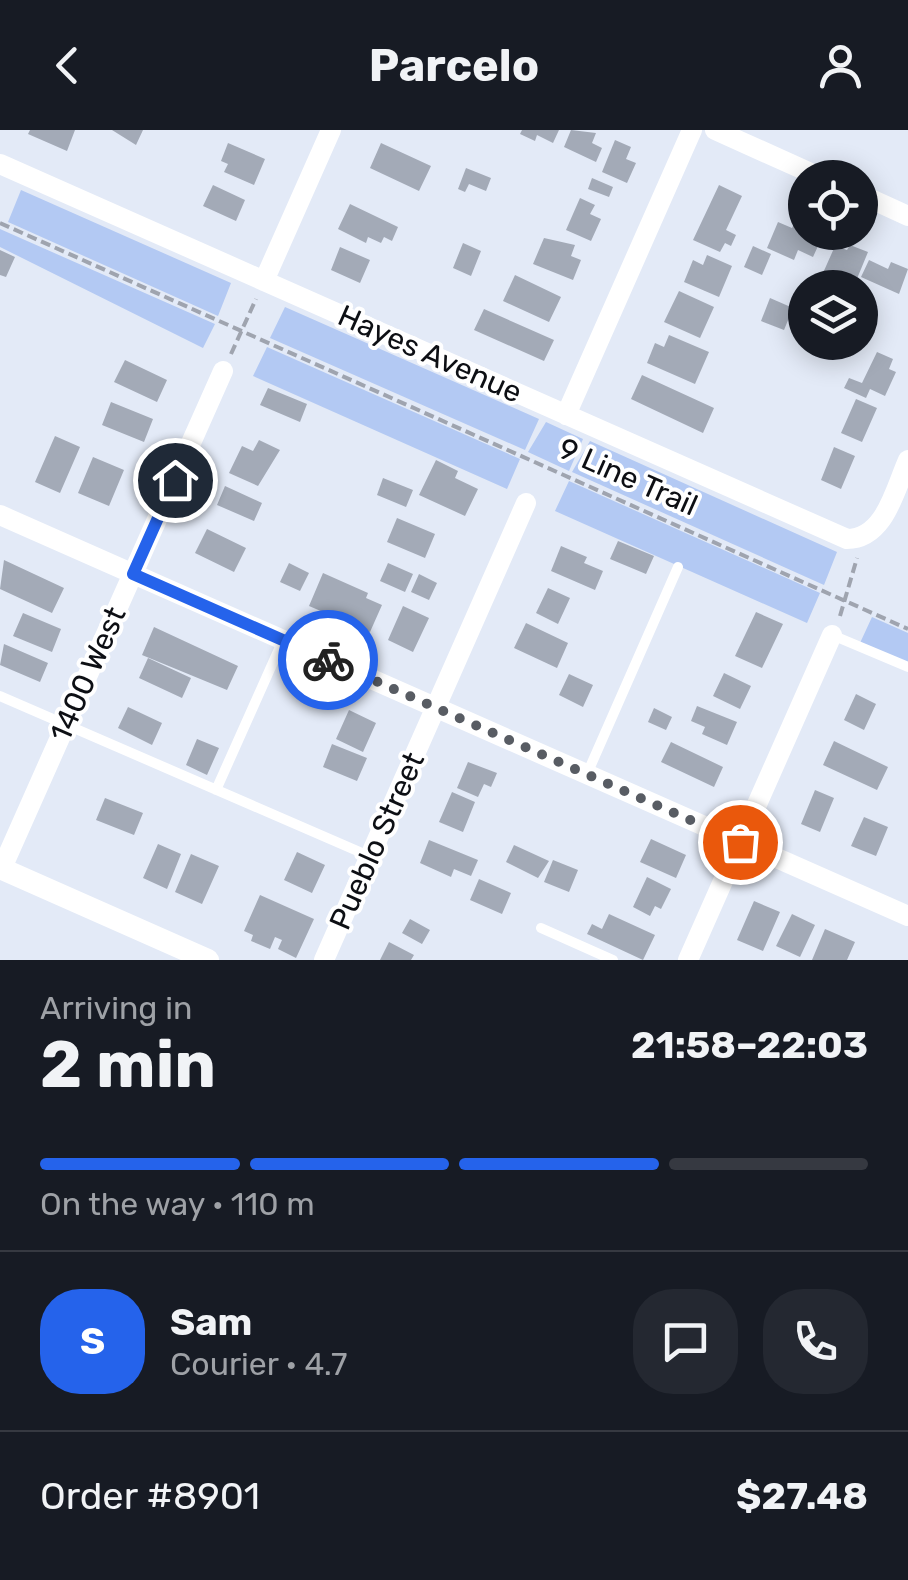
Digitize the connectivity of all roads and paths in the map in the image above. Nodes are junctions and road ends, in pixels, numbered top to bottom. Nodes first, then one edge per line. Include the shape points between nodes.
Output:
1 (331, 130) edge
2 (692, 130) edge
3 (715, 130) edge
4 (788, 163) edge
5 (0, 164) edge
6 (878, 202) edge
7 (908, 216) edge
8 (0, 223) edge
9 (264, 281) junction
10 (242, 330) junction
11 (223, 371) joint
12 (566, 414) junction
13 (908, 460) edge
14 (526, 504) dead end
15 (0, 514) edge
16 (861, 538) junction
17 (678, 568) dead end
18 (133, 574) junction
19 (846, 600) junction
20 (908, 629) edge
21 (832, 634) junction
22 (283, 640) junction
23 (908, 668) edge
24 (0, 696) edge
25 (436, 707) junction
26 (66, 725) junction
27 (586, 774) junction
28 (216, 790) junction
29 (740, 842) junction
30 (370, 856) junction
31 (1, 868) edge
32 (908, 916) edge
33 (541, 928) dead end
34 (208, 960) edge
35 (324, 960) edge
36 (613, 960) edge
37 (688, 960) edge

1 - 9 street
2 - 12 street
3 - 4 street
5 - 9 street, Hayes Avenue
6 - 7 street
8 - 10 path, 9 Line Trail
9 - 10 path
9 - 12 street, Hayes Avenue
10 - 11 path
10 - 19 path, 9 Line Trail
11 - 18 street, 1400 West
12 - 16 street, Hayes Avenue via 846,539
13 - 16 street via 882,518
14 - 25 street, Pueblo Street
15 - 18 street
16 - 19 path
17 - 27 lane
18 - 22 street
18 - 26 street, 1400 West
19 - 20 path, 9 Line Trail
19 - 21 path
21 - 23 lane
21 - 29 street
22 - 25 street
22 - 28 lane
24 - 26 lane
25 - 27 street
25 - 30 street, Pueblo Street
26 - 28 lane
26 - 31 street, 1400 West
27 - 29 street
28 - 30 lane
29 - 32 street
29 - 37 street
30 - 35 street, Pueblo Street
31 - 34 street
33 - 36 lane

